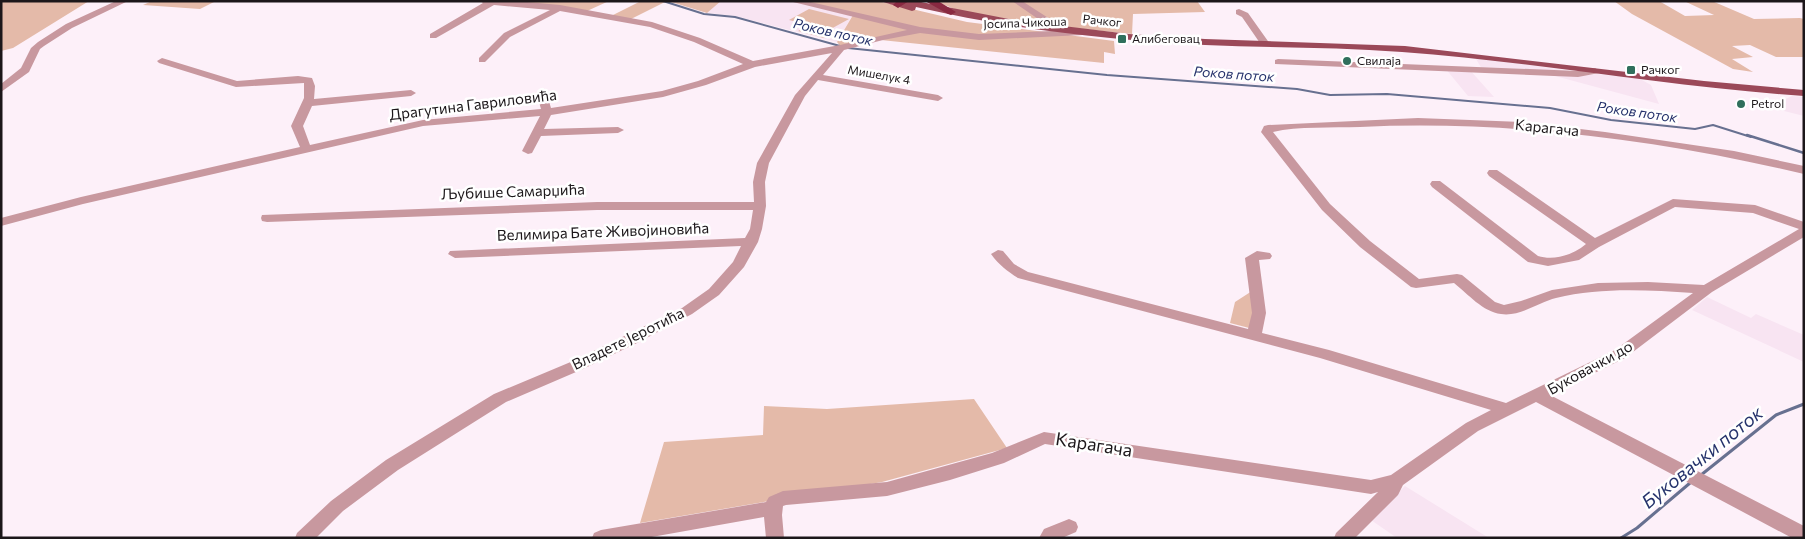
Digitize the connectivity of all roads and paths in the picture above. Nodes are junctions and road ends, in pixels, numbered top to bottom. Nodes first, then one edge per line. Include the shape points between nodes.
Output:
1 (124, 1) edge
2 (484, 1) edge
3 (793, 1) edge
4 (930, 1) edge
5 (1016, 1) edge
6 (492, 2) edge
7 (897, 2) edge
8 (560, 8) junction
9 (951, 12) junction
10 (1239, 12) dead end
11 (1055, 29) junction
12 (920, 30) junction
13 (1082, 32) junction
14 (433, 36) dead end
15 (1264, 44) junction
16 (844, 47) junction
17 (482, 60) dead end
18 (162, 61) dead end
19 (1278, 62) dead end
20 (753, 64) junction
21 (1595, 71) junction
22 (816, 77) junction
23 (1, 89) edge
24 (1804, 92) edge
25 (411, 93) dead end
26 (542, 95) dead end
27 (938, 98) dead end
28 (308, 103) junction
29 (547, 112) junction
30 (618, 130) dead end
31 (538, 133) junction
32 (306, 149) junction
33 (528, 151) dead end
34 (1804, 170) edge
35 (1493, 173) dead end
36 (1436, 184) dead end
37 (760, 206) junction
38 (267, 218) dead end
39 (2, 221) edge
40 (1804, 226) edge
41 (1804, 231) edge
42 (751, 242) junction
43 (1594, 244) junction
44 (455, 254) dead end
45 (998, 254) dead end
46 (1266, 256) dead end
47 (1707, 289) junction
48 (1254, 336) junction
49 (1538, 396) junction
50 (1509, 410) junction
51 (1396, 481) junction
52 (774, 508) junction
53 (1069, 526) dead end
54 (1804, 535) edge
55 (304, 538) edge
56 (601, 538) edge
57 (775, 538) edge
58 (1048, 538) edge
59 (1343, 538) edge

1 - 23 street via 69,26 41,44 25,70
2 - 6 street
3 - 12 street, Јосипа Чикоша
4 - 9 highway
5 - 11 street
6 - 8 street
6 - 14 street
7 - 9 main road, Рачког
7 - 11 main road, Рачког via 971,20
8 - 17 street via 507,34
8 - 20 street via 652,25
9 - 11 main road, Рачког
10 - 15 street via 1245,15
11 - 13 main road, Рачког
12 - 13 street, Јосипа Чикоша via 989,37
12 - 16 street, Драгутина Гавриловића
13 - 15 main road, Рачког
15 - 21 main road, Рачког via 1402,49
16 - 20 street, Драгутина Гавриловића
16 - 22 street, Владете Јеротића
18 - 28 street via 236,84 308,80
19 - 21 street via 1578,74
20 - 29 street, Драгутина Гавриловића via 663,94
21 - 24 main road, Рачког via 1708,85
22 - 27 street, Мишелук 4
22 - 37 street, Владете Јеротића via 800,95 763,163 759,182
25 - 28 street
26 - 29 street
28 - 32 street via 297,126
29 - 31 street
29 - 32 street, Драгутина Гавриловића via 423,124
30 - 31 street
31 - 33 street
32 - 39 street, Драгутина Гавриловића
34 - 47 street, Карагача via 1734,154 1544,127 1418,122 1268,128 1267,132 1326,207 1365,244 1416,284 1457,278 1490,305 1503,310 1552,294 1598,287
35 - 43 street
36 - 43 street via 1539,262 1562,260 1588,251
37 - 38 street, Љубише Самарџића via 597,206
37 - 42 street, Владете Јеротића
40 - 43 street via 1755,209 1673,203
41 - 47 street, Буковачки до
42 - 44 street, Велимира Бате Живојиновића
42 - 55 street, Владете Јеротића via 724,283 687,311 578,365 500,398 392,465 337,506
45 - 48 street via 1009,267 1023,275
46 - 48 street via 1252,258 1259,313
47 - 49 street, Буковачки до via 1620,354
48 - 50 street
49 - 50 street, Буковачки до
49 - 54 street
50 - 51 street, Буковачки до via 1472,427
51 - 52 street, Карагача via 1371,487 1044,438 998,458 887,490 783,498 775,502
51 - 59 street via 1392,490
52 - 56 street, Карагача
52 - 57 street
53 - 58 street

